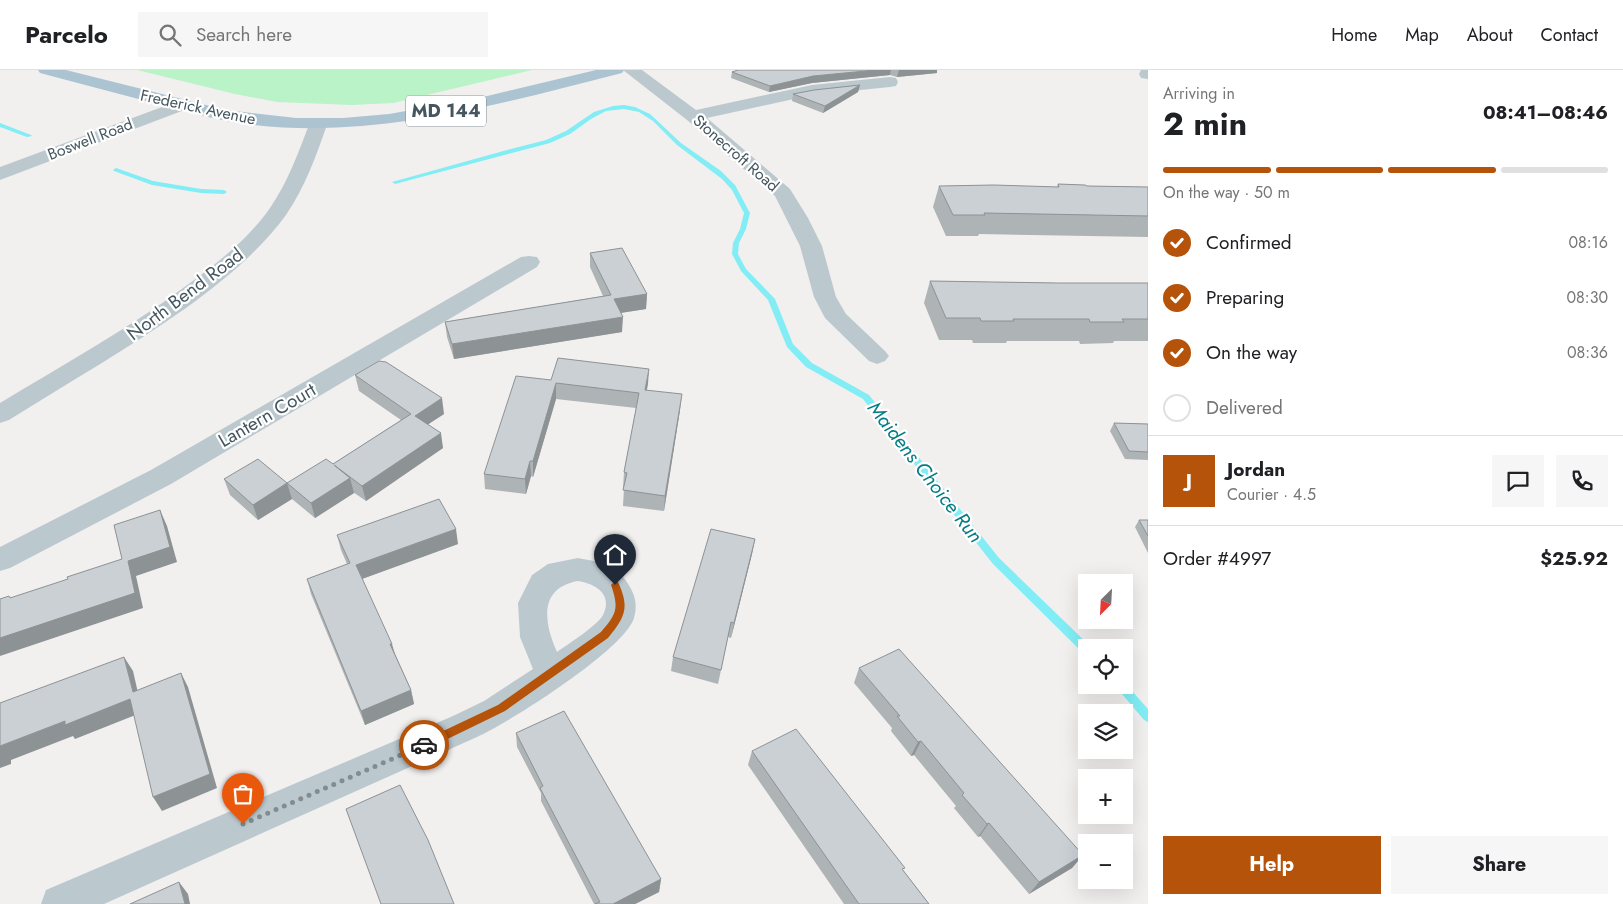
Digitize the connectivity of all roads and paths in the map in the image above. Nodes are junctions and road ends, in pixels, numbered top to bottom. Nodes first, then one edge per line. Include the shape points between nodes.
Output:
1 (46, 70) edge
2 (616, 70) edge
3 (631, 70) edge
4 (890, 82) dead end
5 (180, 105) junction
6 (693, 116) junction
7 (318, 124) junction
8 (0, 174) edge
9 (530, 262) dead end
10 (877, 356) dead end
11 (0, 414) edge
12 (0, 560) edge
13 (551, 674) dead end
14 (60, 904) edge

1 - 5 main road, Frederick Avenue / MD 144
2 - 7 main road, Frederick Avenue / MD 144 via 416,117
3 - 6 street, Stonecroft Road
4 - 6 street via 812,90
5 - 7 main road, Frederick Avenue / MD 144 via 246,119
5 - 8 street, Boswell Road
6 - 10 street, Stonecroft Road via 783,193 811,246 825,298 837,318
7 - 11 street, North Bend Road via 288,196 270,223 246,249 165,312
9 - 12 street, Lantern Court via 161,477
13 - 14 street via 502,708 460,730

